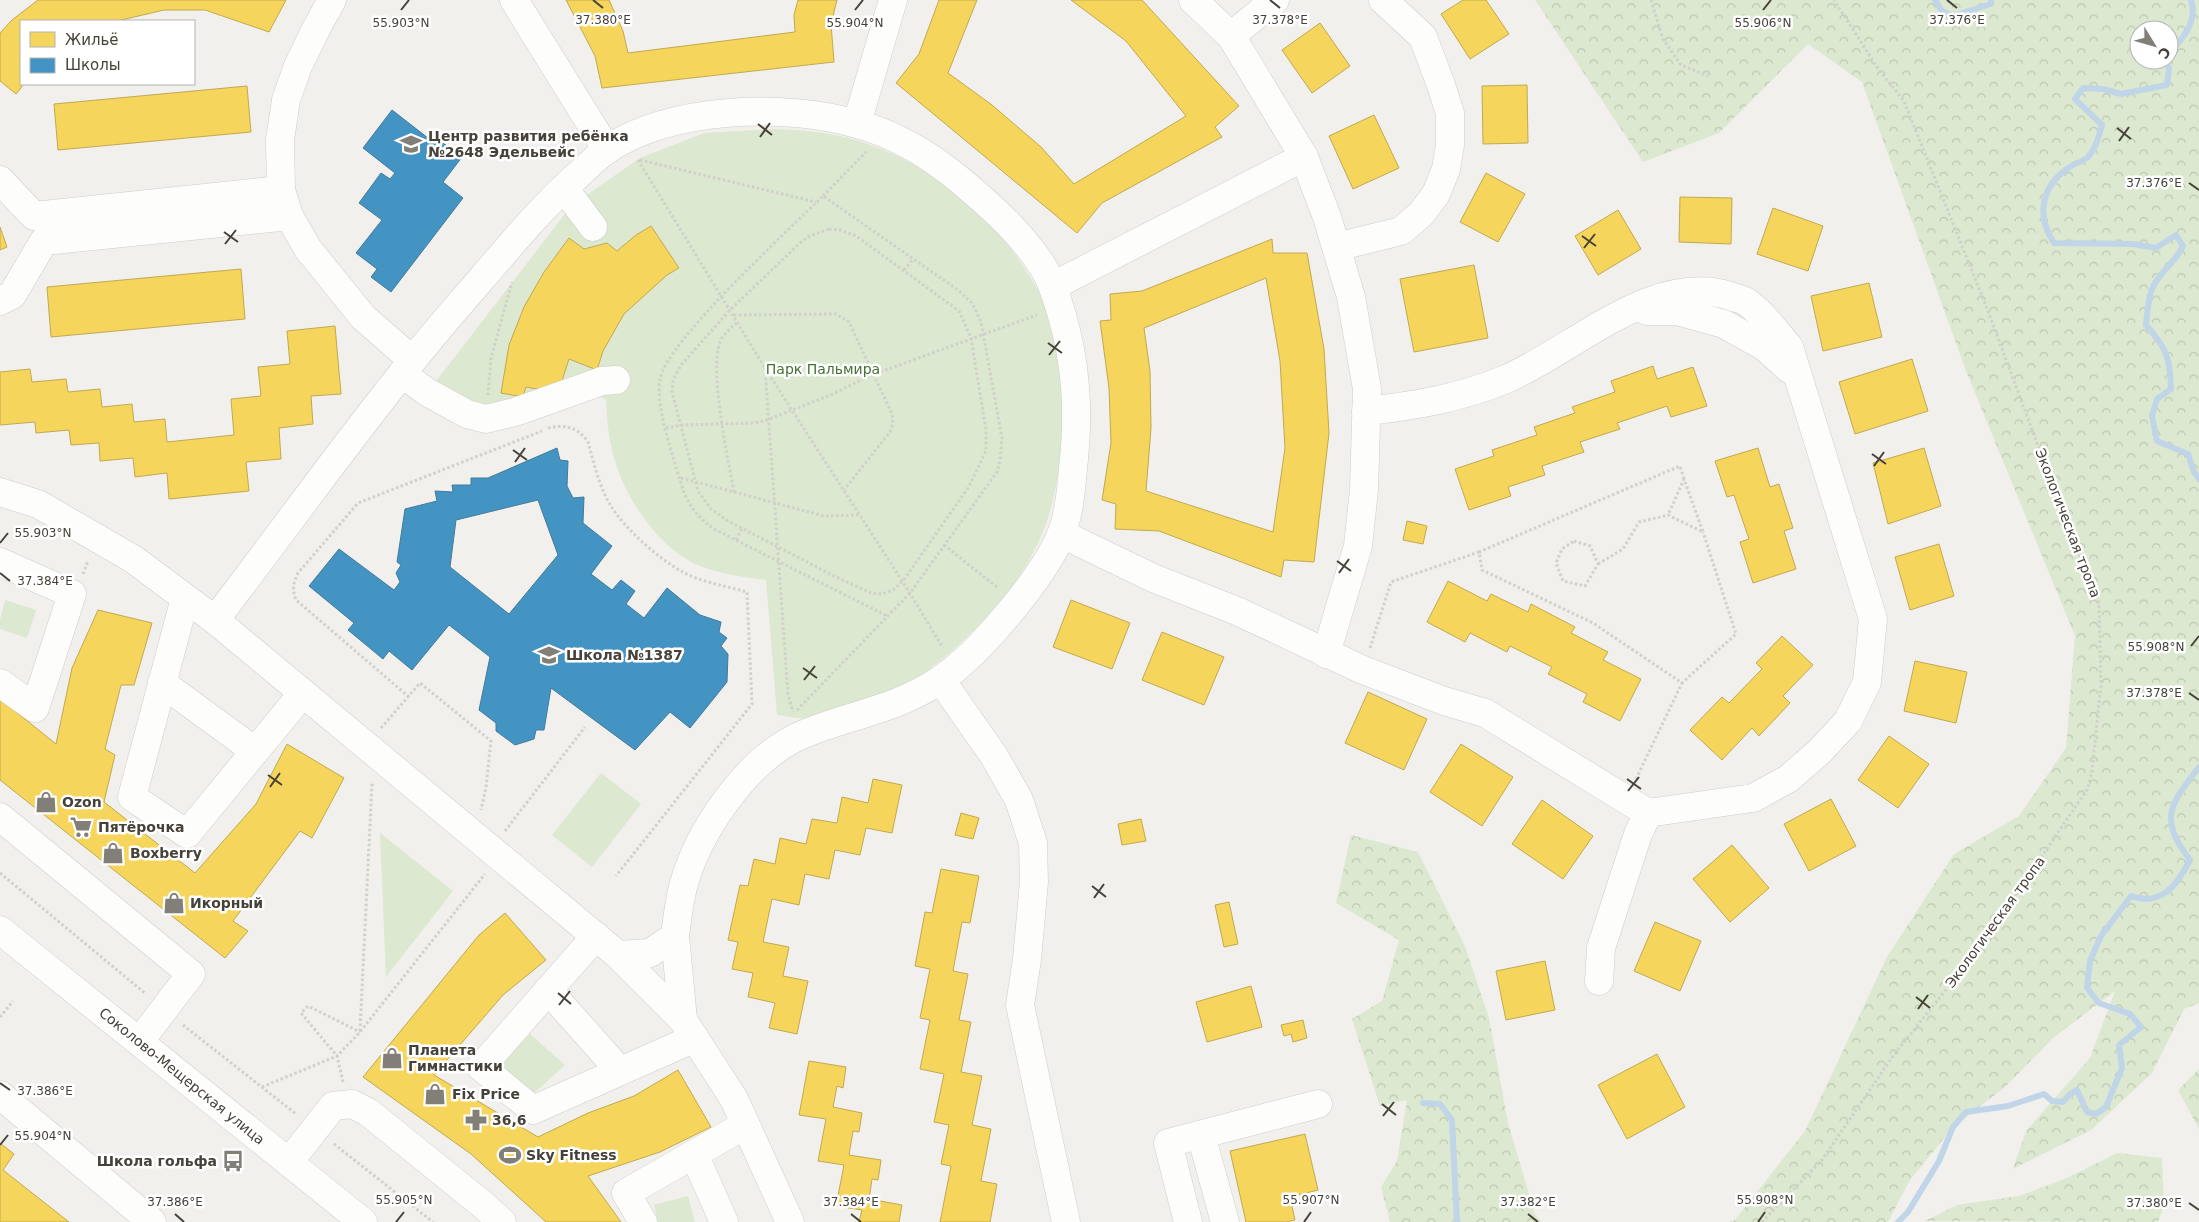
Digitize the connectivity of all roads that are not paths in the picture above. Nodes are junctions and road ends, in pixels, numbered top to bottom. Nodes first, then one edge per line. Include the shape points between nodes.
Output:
1 (332, 0) edge
2 (514, 0) edge
3 (893, 0) edge
4 (1193, 0) edge
5 (1274, 0) edge
6 (1383, 0) edge
7 (1232, 36) junction
8 (857, 124) junction
9 (624, 150) junction
10 (1304, 157) junction
11 (0, 180) edge
12 (564, 188) junction
13 (281, 190) junction
14 (289, 216) junction
15 (593, 226) dead end
16 (1336, 247) junction
17 (1056, 296) junction
18 (0, 301) edge
19 (407, 367) junction
20 (616, 380) dead end
21 (1366, 411) junction
22 (0, 492) edge
23 (1062, 534) junction
24 (0, 562) edge
25 (185, 598) junction
26 (215, 620) junction
27 (1326, 654) junction
28 (948, 674) junction
29 (0, 683) edge
30 (162, 683) junction
31 (302, 693) junction
32 (255, 751) junction
33 (1637, 806) junction
34 (0, 818) edge
35 (0, 930) edge
36 (596, 936) junction
37 (675, 936) junction
38 (618, 955) junction
39 (1599, 981) dead end
40 (548, 990) junction
41 (689, 1029) junction
42 (139, 1042) junction
43 (620, 1072) junction
44 (0, 1095) edge
45 (1318, 1104) dead end
46 (745, 1125) junction
47 (1201, 1135) junction
48 (694, 1154) junction
49 (289, 1162) junction
50 (350, 1218) edge
51 (152, 1222) edge
52 (502, 1222) edge
53 (643, 1222) edge
54 (724, 1222) edge
55 (790, 1222) edge
56 (1066, 1222) edge
57 (1188, 1222) edge
58 (1225, 1222) edge

1 - 13 street via 298,66 286,100 280,140
2 - 9 street
3 - 8 street
4 - 7 street
5 - 7 street
6 - 16 street via 1423,37 1441,85 1450,113 1446,169 1436,194 1421,214 1401,231
7 - 10 street
8 - 9 street via 805,114 755,110 655,126
8 - 17 street via 903,142 948,170 983,199 1042,265
9 - 12 street
10 - 16 street
10 - 17 street
11 - 13 street via 34,216
12 - 15 street
12 - 19 street via 541,210
13 - 14 street
14 - 18 street via 44,241 12,295
14 - 19 street via 308,249
16 - 21 street via 1351,297 1367,389
17 - 23 street via 1075,372 1078,421
19 - 20 street via 427,392 467,414 486,419 515,412 602,380
19 - 26 street
21 - 27 street via 1364,490 1358,546
21 - 33 street via 1463,395 1543,361 1629,311 1661,297 1692,292 1718,292 1744,301 1789,348 1873,618 1868,682 1848,721 1820,751 1788,779 1753,798
22 - 25 street via 38,504 133,559
23 - 27 street via 1153,578 1238,611
23 - 28 street via 1017,602
24 - 29 street via 72,594 35,708
25 - 26 street
25 - 30 street
26 - 31 street
27 - 33 street via 1444,701 1485,713
28 - 37 street via 905,699 800,736 763,760 738,787 705,832 684,882
28 - 56 street via 1019,800 1033,843 1034,882 1020,1005
30 - 32 street
30 - 32 street via 132,797 187,834
31 - 32 street
31 - 36 street
33 - 39 street via 1638,834 1601,948
34 - 42 street via 191,974
35 - 42 street, Соколово-Мещерская улица
36 - 38 street
36 - 40 street
37 - 38 street via 650,953
37 - 41 street
38 - 41 street
40 - 43 street
40 - 43 street via 481,1067 533,1110
41 - 43 street
41 - 46 street via 734,1099
42 - 49 street, Соколово-Мещерская улица
44 - 51 street
45 - 47 street
46 - 48 street
46 - 55 street
47 - 57 street via 1168,1144
47 - 58 street
48 - 53 street via 626,1193
48 - 54 street
49 - 50 street, Соколово-Мещерская улица
49 - 52 street via 333,1106 352,1104 368,1112

